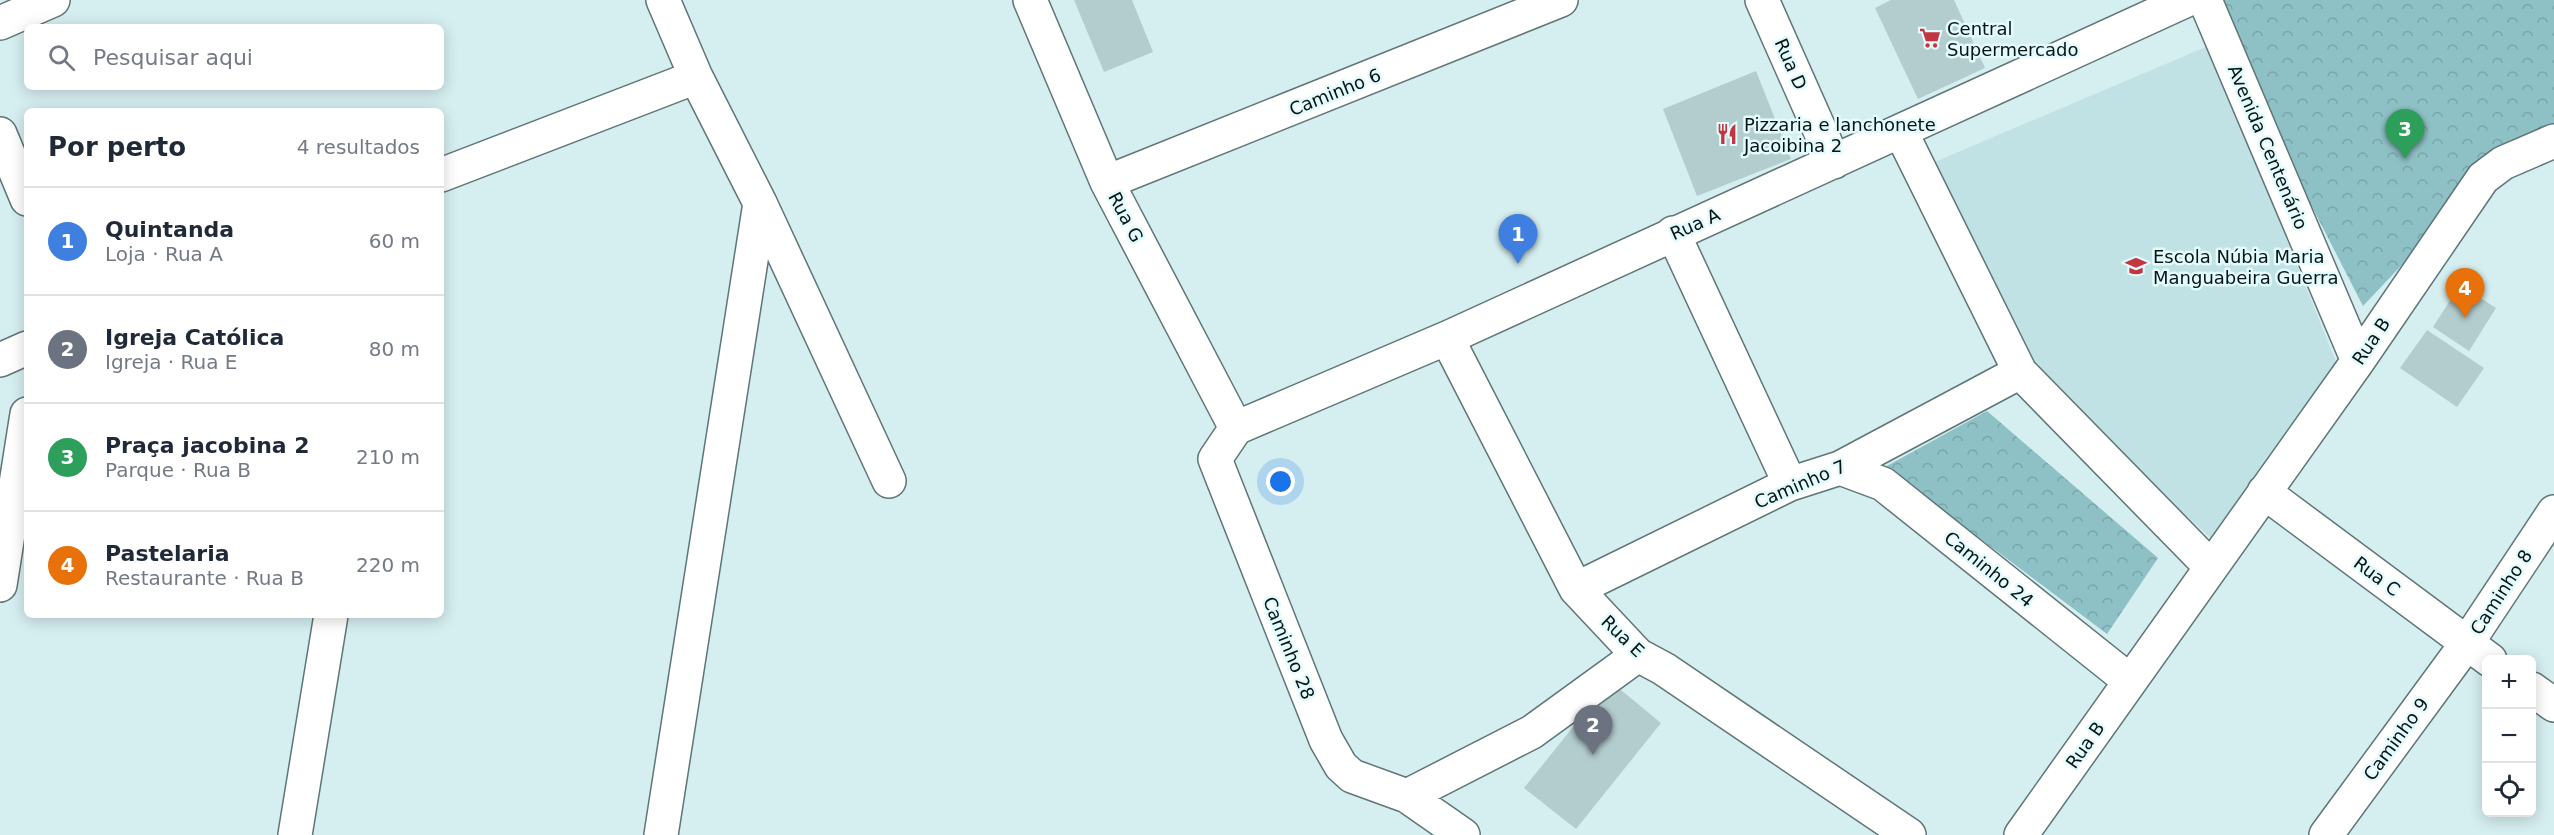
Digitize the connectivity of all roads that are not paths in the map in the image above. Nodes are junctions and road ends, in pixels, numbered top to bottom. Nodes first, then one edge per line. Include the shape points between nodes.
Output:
1 (53, 0) edge
2 (663, 0) edge
3 (1030, 0) edge
4 (1562, 0) edge
5 (1762, 0) edge
6 (2187, 0) edge
7 (2205, 0) edge
8 (1493, 13) edge
9 (0, 23) edge
10 (696, 77) junction
11 (1901, 132) junction
12 (0, 134) edge
13 (2554, 141) edge
14 (1834, 162) junction
15 (444, 174) edge
16 (1107, 182) junction
17 (24, 193) edge
18 (760, 204) junction
19 (1673, 233) junction
20 (1447, 338) junction
21 (24, 349) edge
22 (0, 360) edge
23 (2358, 361) junction
24 (2020, 372) junction
25 (1236, 428) junction
26 (24, 433) edge
27 (1840, 468) junction
28 (889, 481) dead end
29 (1790, 484) junction
30 (2265, 492) junction
31 (2554, 512) edge
32 (2211, 567) junction
33 (0, 585) edge
34 (1576, 589) junction
35 (331, 618) edge
36 (2478, 651) edge
37 (1638, 655) junction
38 (2130, 681) junction
39 (2536, 692) edge
40 (2554, 705) edge
41 (1407, 796) junction
42 (295, 835) edge
43 (661, 835) edge
44 (1463, 835) edge
45 (1909, 835) edge
46 (2021, 835) edge
47 (2326, 835) edge

1 - 9 street
2 - 10 street
3 - 16 street, Rua G
4 - 8 street, Caminho 6
5 - 14 street, Rua D
6 - 11 street, Rua A
7 - 23 street, Avenida Centenário
8 - 16 street, Caminho 6
10 - 15 street
10 - 18 street
11 - 14 street, Rua A
11 - 24 street
12 - 17 street
13 - 23 street, Rua B via 2482,178
14 - 19 street, Rua A
16 - 25 street, Rua G
18 - 28 street
18 - 43 street
19 - 20 street, Rua A
19 - 29 street
20 - 25 street, Rua A
20 - 34 street, Rua E
21 - 22 street
23 - 30 street, Rua B
24 - 27 street, Caminho 7
24 - 32 street
25 - 41 street, Caminho 28 via 1215,459 1326,740 1341,766 1352,776
26 - 33 street
27 - 29 street, Caminho 7
27 - 38 street, Caminho 24 via 1883,484
29 - 34 street, Caminho 7
30 - 32 street, Rua B
30 - 36 street, Rua C
31 - 36 street, Caminho 8
32 - 38 street, Rua B
34 - 37 street, Rua E
35 - 42 street
36 - 47 street, Caminho 9
37 - 41 street via 1532,732
37 - 45 street, Rua E
38 - 46 street, Rua B
39 - 40 street
41 - 44 street, Caminho 28

